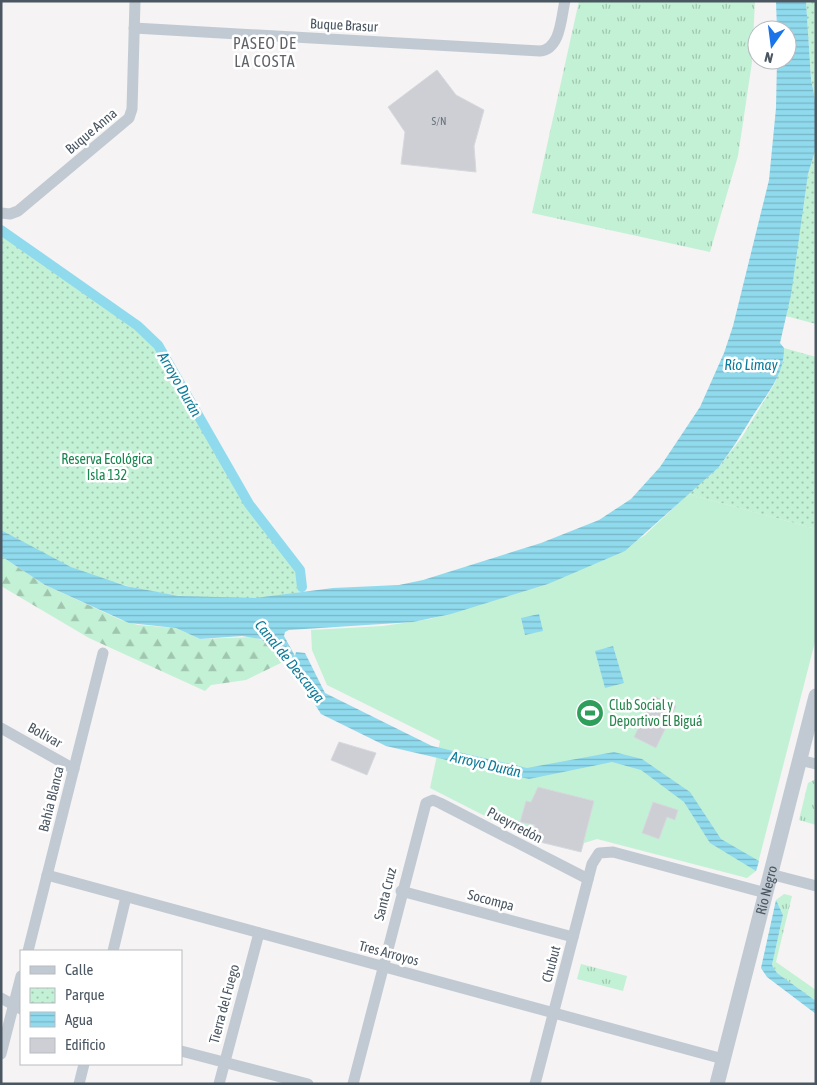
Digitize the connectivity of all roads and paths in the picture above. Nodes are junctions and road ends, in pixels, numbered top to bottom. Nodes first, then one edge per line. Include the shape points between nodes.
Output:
1 (135, 1) edge
2 (564, 1) edge
3 (134, 28) junction
4 (1, 213) edge
5 (103, 653) dead end
6 (816, 696) edge
7 (1, 728) edge
8 (799, 760) junction
9 (816, 764) edge
10 (74, 769) junction
11 (428, 800) joint
12 (770, 874) junction
13 (47, 875) junction
14 (588, 879) junction
15 (816, 886) edge
16 (401, 891) junction
17 (766, 893) junction
18 (126, 897) junction
19 (259, 933) junction
20 (573, 937) junction
21 (28, 950) edge
22 (113, 950) edge
23 (382, 966) junction
24 (20, 986) edge
25 (1, 998) edge
26 (18, 1007) edge
27 (553, 1013) junction
28 (182, 1051) edge
29 (1, 1054) edge
30 (723, 1059) junction
31 (225, 1062) junction
32 (84, 1065) edge
33 (79, 1084) edge
34 (219, 1084) edge
35 (308, 1084) edge
36 (352, 1084) edge
37 (535, 1084) edge
38 (716, 1084) edge

1 - 3 street, Buque Anna
2 - 3 street, Buque Brasur via 556,37 551,47 540,51
3 - 4 street, Buque Anna via 132,111 128,120 18,211
5 - 10 street, Bahía Blanca
6 - 8 street, Río Negro
7 - 10 street, Bolívar
8 - 9 street
8 - 12 street, Río Negro
10 - 13 street, Bahía Blanca
11 - 14 street, Pueyrredón via 440,803
11 - 16 street, Santa Cruz via 423,806
12 - 15 street
12 - 17 street, Río Negro
13 - 18 street, Tres Arroyos
13 - 21 street, Bahía Blanca
14 - 17 street, Chubut via 599,853 613,852
14 - 20 street, Chubut
16 - 20 street, Socompa
16 - 23 street, Santa Cruz
17 - 30 street, Río Negro
18 - 19 street, Tres Arroyos
18 - 22 street
19 - 23 street, Tres Arroyos
19 - 31 street, Tierra del Fuego
20 - 27 street, Chubut
23 - 27 street, Tres Arroyos
23 - 36 street, Santa Cruz
24 - 26 street
25 - 26 street
26 - 29 street
27 - 30 street, Tres Arroyos
27 - 37 street, Chubut
28 - 31 street
30 - 38 street, Río Negro
31 - 34 street, Tierra del Fuego
31 - 35 street
32 - 33 street

